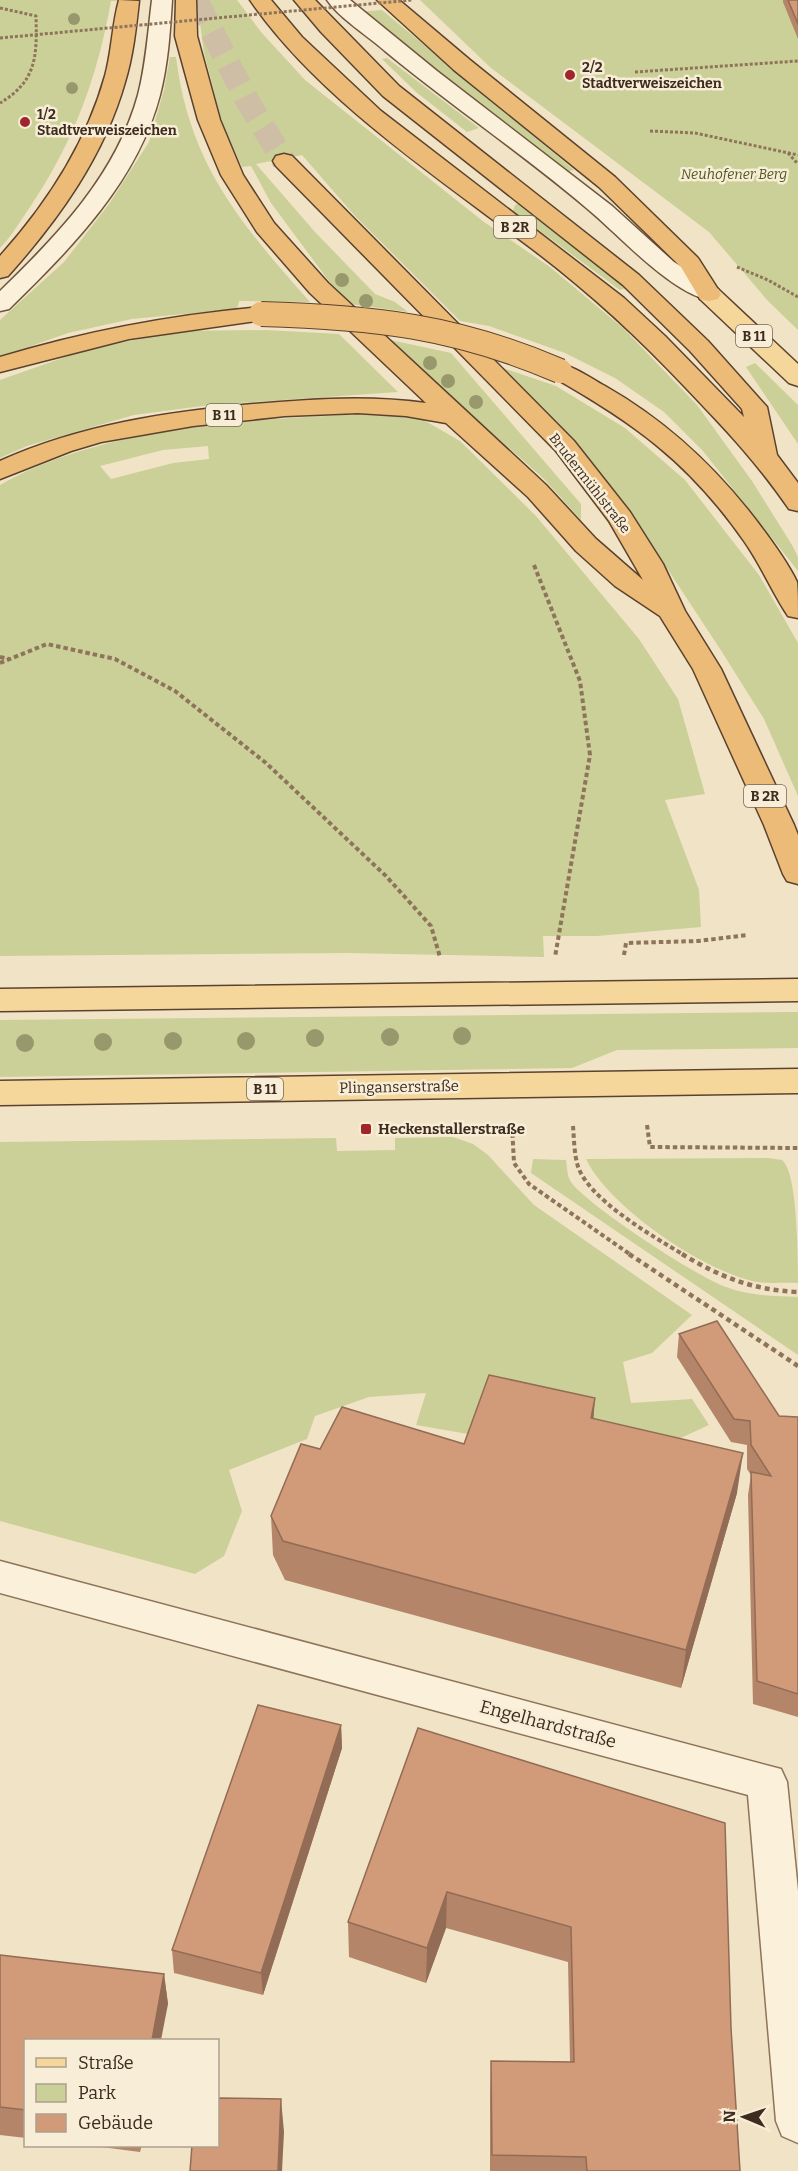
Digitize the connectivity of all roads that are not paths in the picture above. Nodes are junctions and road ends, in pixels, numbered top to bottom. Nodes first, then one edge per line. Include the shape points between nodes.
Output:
1 (162, 0) edge
2 (186, 0) edge
3 (260, 0) edge
4 (304, 0) edge
5 (337, 0) edge
6 (387, 0) edge
7 (129, 1) edge
8 (284, 161) tunnel mouth
9 (0, 271) edge
10 (709, 294) junction
11 (0, 304) edge
12 (0, 365) edge
13 (798, 378) edge
14 (455, 417) junction
15 (766, 458) junction
16 (0, 471) edge
17 (798, 503) edge
18 (798, 610) edge
19 (671, 611) junction
20 (798, 874) edge
21 (798, 990) edge
22 (0, 1000) edge
23 (798, 1081) edge
24 (0, 1093) edge
25 (0, 1577) edge
26 (798, 2121) edge

1 - 11 main road via 149,95 120,165 48,258
2 - 14 highway via 186,36 209,120 232,175 260,218 319,288
3 - 15 highway, B 2R via 326,76 368,112 640,324
4 - 15 highway via 391,91 631,280 699,346 754,407
5 - 10 main road via 604,211 666,267
6 - 10 highway, B 11 via 607,182 690,263
7 - 9 highway via 122,52 99,122 64,190
8 - 19 highway, Brudermühlstraße / B 2R via 565,446 621,518
10 - 13 main road, B 11
12 - 18 highway, bridge via 59,346 162,324 261,314 360,318 468,337 560,371 622,406 668,439 710,480 750,531
14 - 16 highway, B 11 via 399,405 221,415 86,437
14 - 19 highway, B 11 via 537,491 625,580
15 - 17 highway, B 2R
19 - 20 highway, Brudermühlstraße / B 2R via 707,669
21 - 22 main road
23 - 24 main road, Plinganserstraße / B 11
25 - 26 main road, Engelhardstraße via 767,1782

